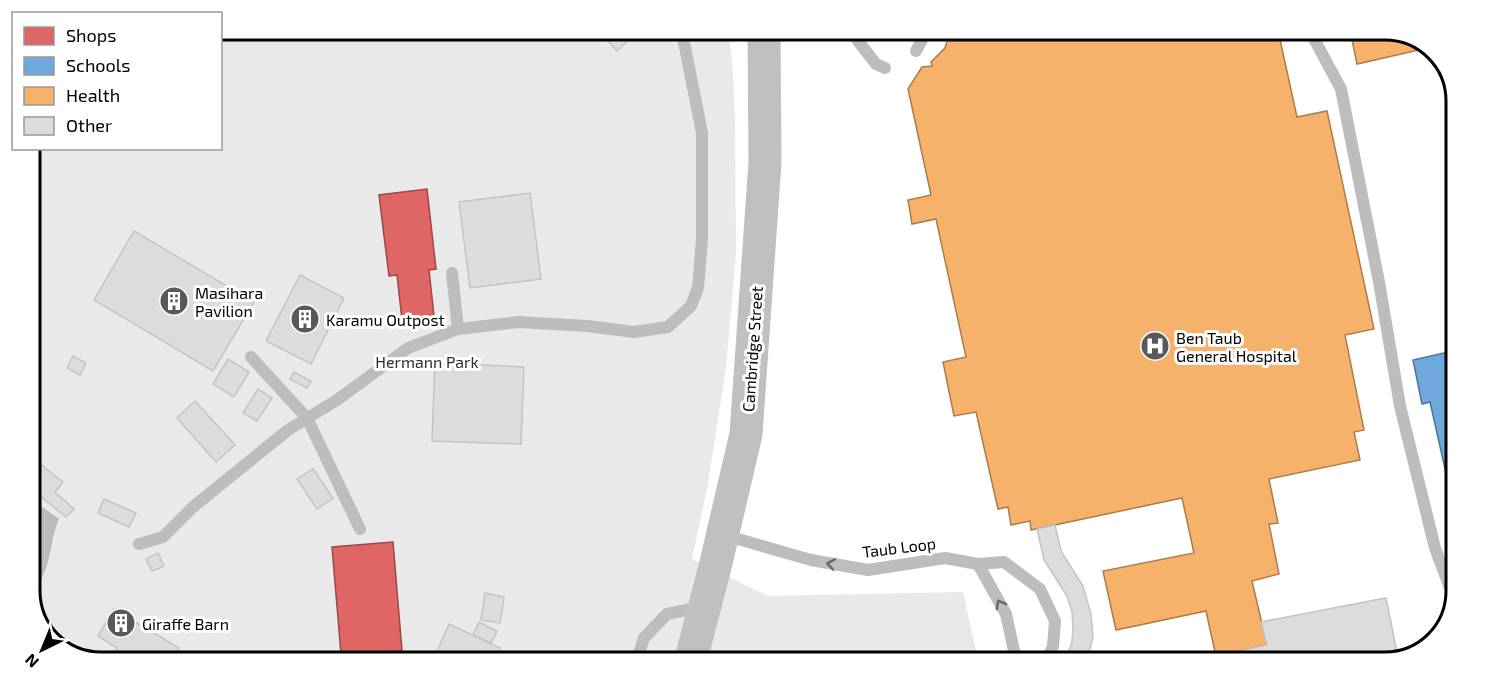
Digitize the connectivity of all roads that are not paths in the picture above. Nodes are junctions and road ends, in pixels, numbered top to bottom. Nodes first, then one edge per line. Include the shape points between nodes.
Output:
1 (684, 40) edge
2 (764, 40) edge
3 (858, 40) edge
4 (922, 40) edge
5 (1315, 40) edge
6 (916, 51) dead end
7 (885, 68) dead end
8 (452, 273) dead end
9 (458, 329) junction
10 (251, 357) dead end
11 (307, 418) junction
12 (360, 530) dead end
13 (723, 535) junction
14 (139, 544) dead end
15 (978, 564) junction
16 (1446, 577) edge
17 (705, 606) junction
18 (639, 652) edge
19 (693, 652) edge
20 (1014, 652) edge
21 (1051, 652) edge

1 - 9 lane via 702,133 702,239 698,288 691,306 668,327 634,332 518,322
2 - 13 street, Cambridge Street via 765,162 746,434
3 - 7 lane via 876,64
4 - 6 lane
5 - 16 lane via 1341,89 1400,406
8 - 9 lane
9 - 11 lane via 408,348
10 - 11 lane
11 - 12 lane
11 - 14 lane via 194,507 163,537
15 -> 13 lane, Taub Loop via 945,558 868,570 811,560
13 - 17 street, Cambridge Street
20 -> 15 lane via 1006,614
15 - 21 lane, Taub Loop via 1004,562 1040,590 1055,621
17 - 18 lane via 667,614 644,638
17 - 19 street, Cambridge Street

